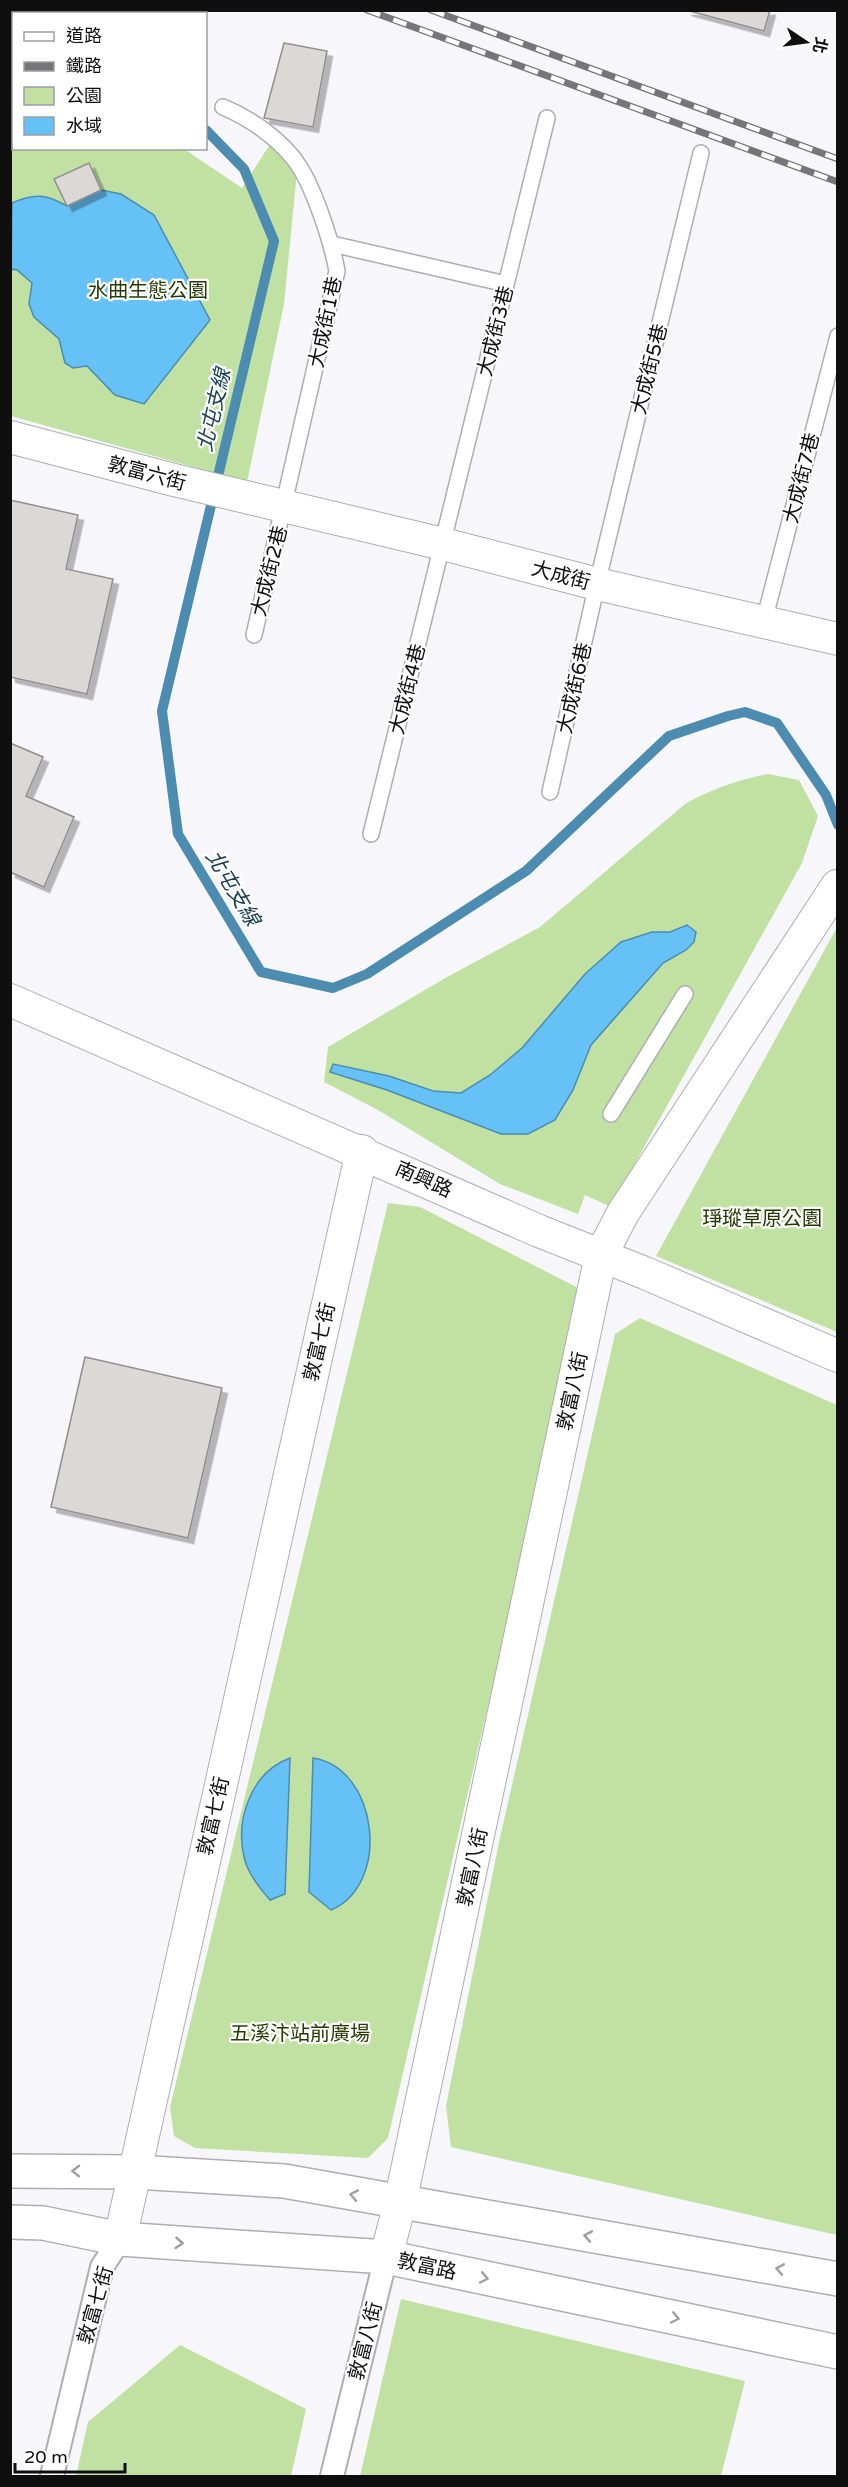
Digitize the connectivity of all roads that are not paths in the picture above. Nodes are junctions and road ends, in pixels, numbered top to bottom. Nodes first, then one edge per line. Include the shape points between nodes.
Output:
1 (223, 107) dead end
2 (547, 118) dead end
3 (701, 153) dead end
4 (332, 244) junction
5 (507, 284) junction
6 (837, 336) edge
7 (10, 437) edge
8 (285, 508) junction
9 (443, 544) junction
10 (597, 584) junction
11 (764, 621) junction
12 (254, 634) dead end
13 (837, 639) edge
14 (550, 792) dead end
15 (371, 834) dead end
16 (837, 886) edge
17 (685, 993) dead end
18 (10, 1000) edge
19 (611, 1114) dead end
20 (362, 1151) junction
21 (601, 1255) junction
22 (837, 1356) edge
23 (10, 2171) edge
24 (135, 2172) junction
25 (400, 2203) junction
26 (10, 2222) edge
27 (120, 2239) junction
28 (386, 2257) junction
29 (837, 2279) edge
30 (837, 2352) edge
31 (52, 2476) edge
32 (332, 2476) edge

1 - 4 lane, 大成街1巷 via 256,126 299,166
2 - 5 lane, 大成街3巷
3 - 10 lane, 大成街5巷
4 - 5 lane
4 - 8 lane, 大成街1巷 via 336,272
5 - 9 lane, 大成街3巷
6 - 11 lane, 大成街7巷
7 - 8 street, 敦富六街
8 - 9 street, 大成街
8 - 12 lane, 大成街2巷
9 - 10 street, 大成街
9 - 15 lane, 大成街4巷
10 - 11 street, 大成街
10 - 14 lane, 大成街6巷
11 - 13 street, 大成街
16 - 21 street, 敦富八街 via 623,1213
17 - 19 lane
18 - 20 street, 南興路
20 - 21 street, 南興路
20 - 24 street, 敦富七街
21 - 22 street, 南興路
21 - 25 street, 敦富八街
24 -> 23 street
25 -> 24 street via 284,2181
24 - 27 street, 敦富七街
25 - 28 street, 敦富八街
29 -> 25 street
26 - 27 street, 敦富路 via 43,2223
27 -> 28 street, 敦富路
27 - 31 street, 敦富七街 via 102,2267
28 -> 30 street, 敦富路
28 - 32 street, 敦富八街

